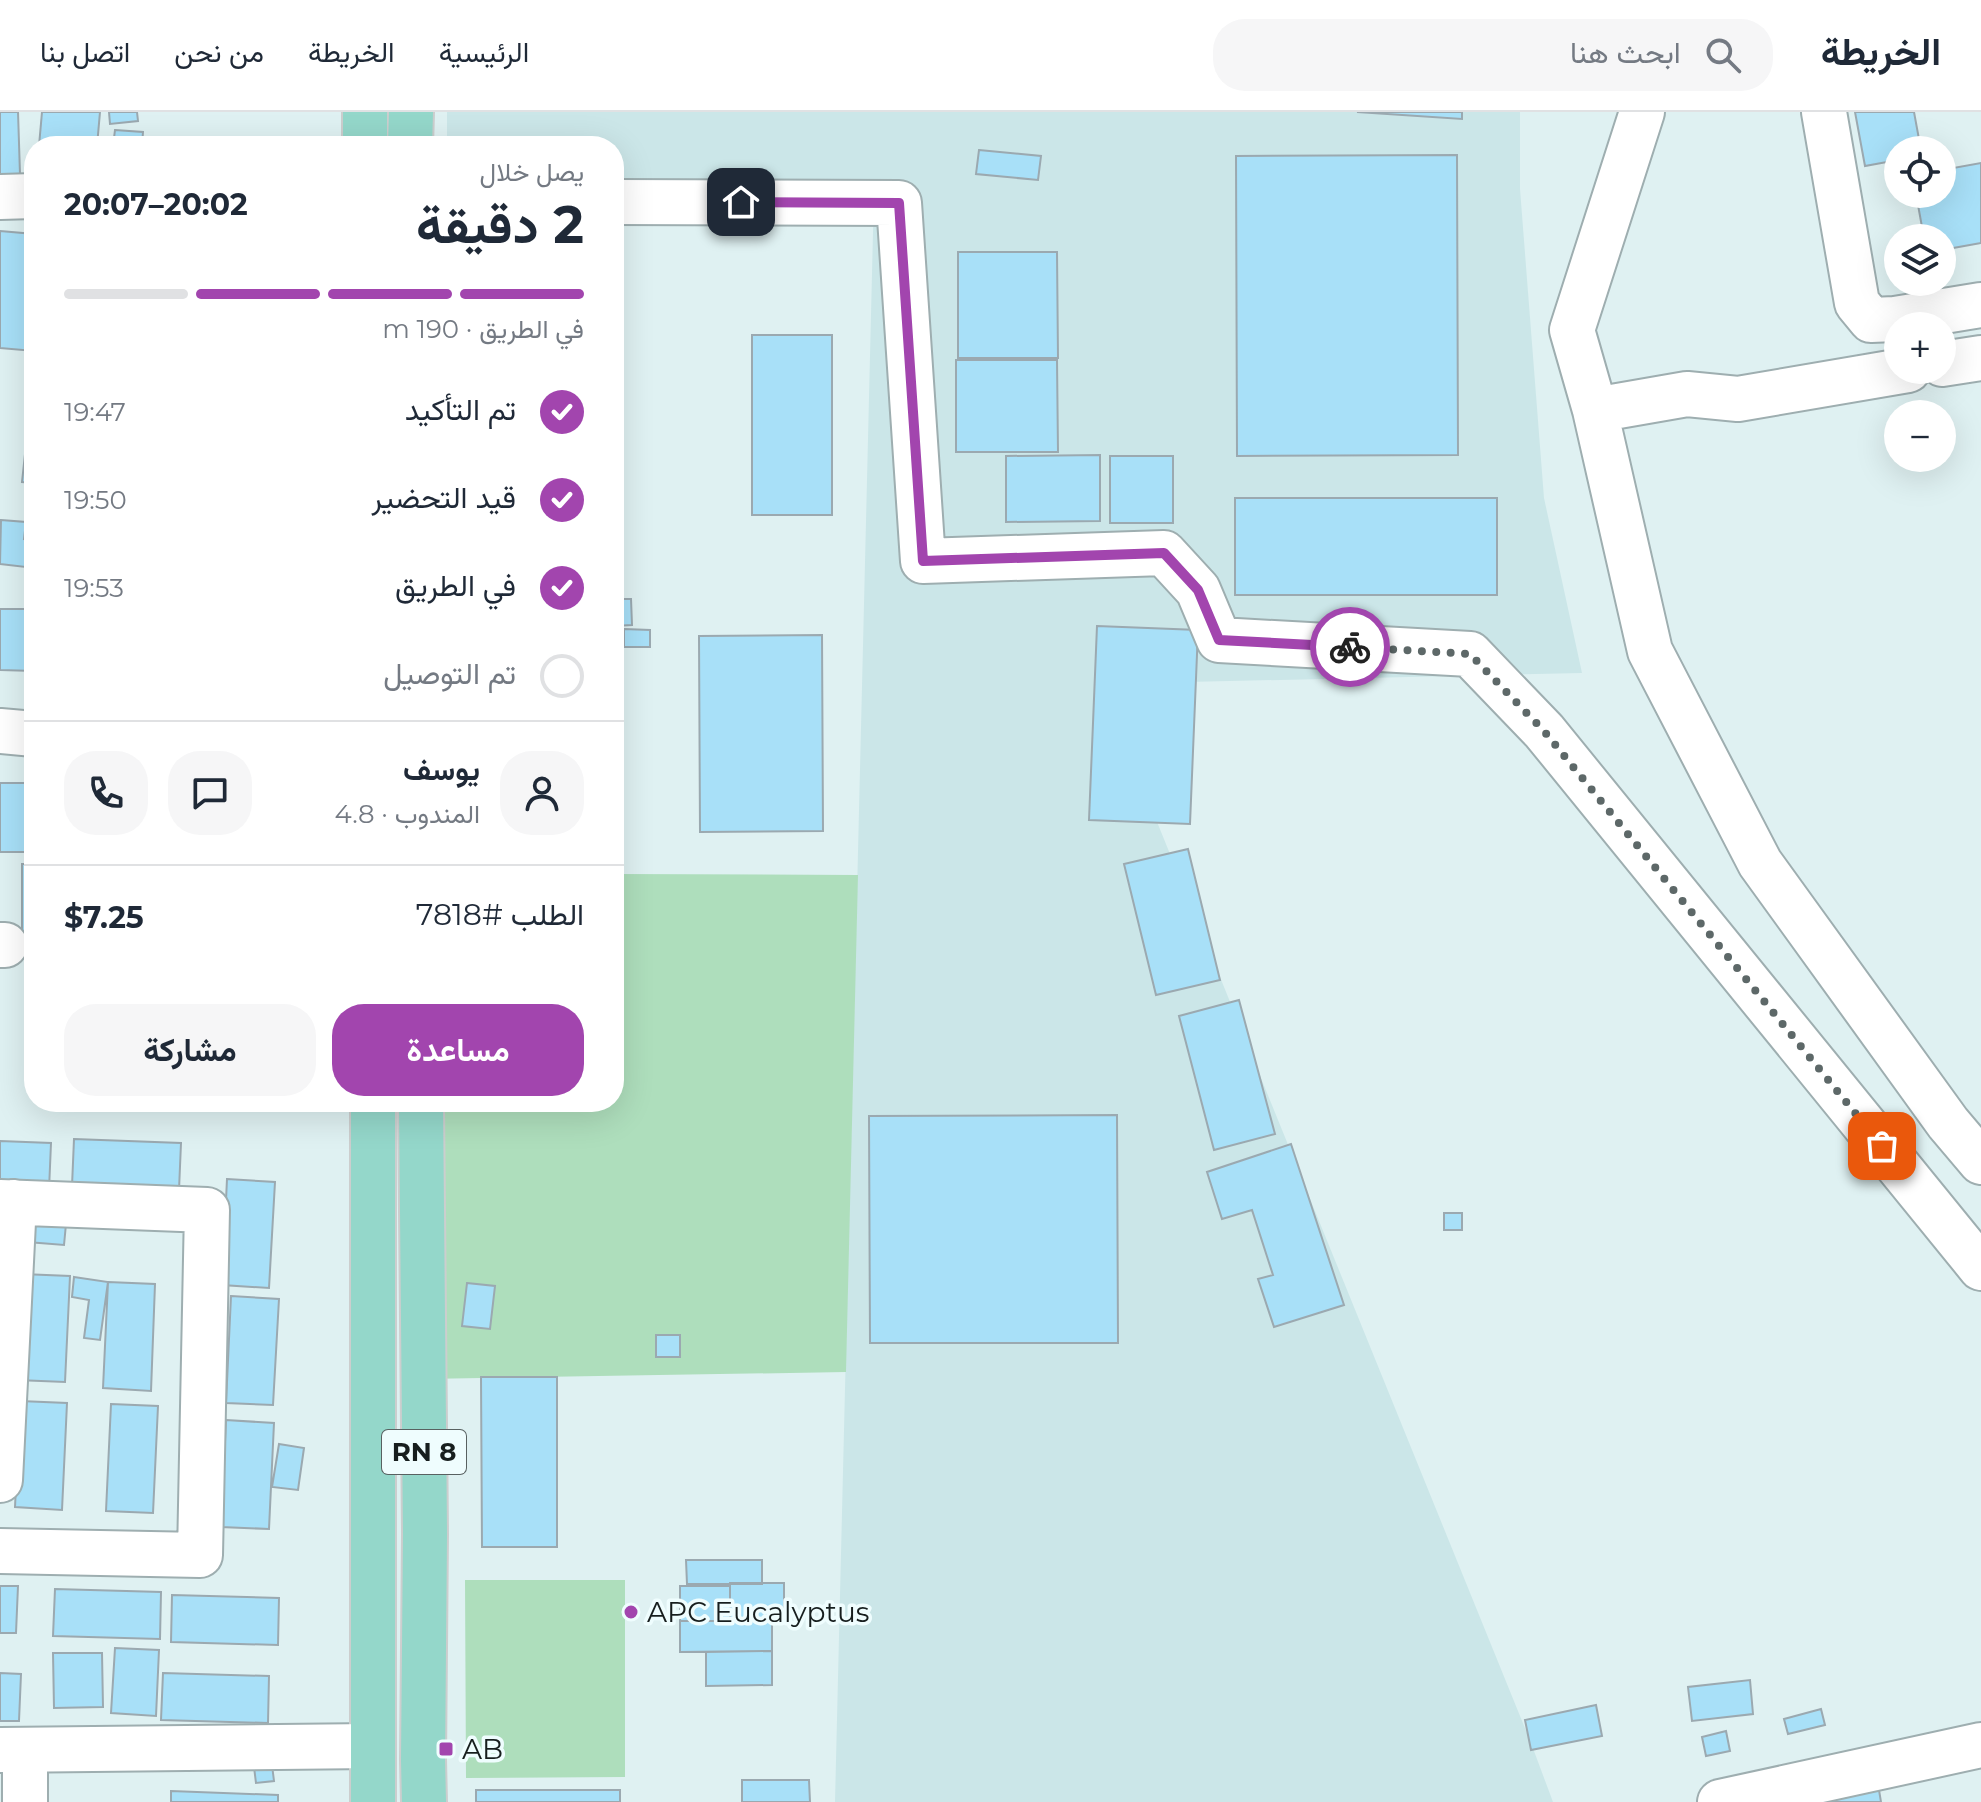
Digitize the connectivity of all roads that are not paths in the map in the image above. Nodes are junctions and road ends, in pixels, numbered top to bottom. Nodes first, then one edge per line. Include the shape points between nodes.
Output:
1 (365, 112) edge
2 (411, 112) edge
3 (1642, 112) edge
4 (1824, 112) edge
5 (365, 136) edge
6 (410, 136) edge
7 (24, 196) edge
8 (0, 197) edge
9 (624, 202) edge
10 (1981, 305) edge
11 (1981, 358) edge
12 (1956, 362) edge
13 (1884, 374) edge
14 (1595, 410) junction
15 (0, 731) edge
16 (24, 733) edge
17 (373, 1112) edge
18 (421, 1112) edge
19 (1981, 1162) edge
20 (7, 1202) edge
21 (1981, 1268) edge
22 (0, 1480) edge
23 (0, 1551) edge
24 (1981, 1745) edge
25 (373, 1746) junction
26 (13, 1750) edge
27 (25, 1802) edge
28 (373, 1802) edge
29 (424, 1802) edge
30 (1720, 1802) edge

1 - 5 main road
2 - 6 main road
3 - 14 street via 1572,330
4 - 10 street via 1857,303 1871,320
7 - 8 street
9 - 21 street via 899,203 923,561 1164,553 1198,590 1219,640 1470,654 1544,731
11 - 12 street
13 - 14 street via 1738,399 1687,394
14 - 19 street via 1650,651 1760,863
15 - 16 street
17 - 25 main road, RN 8
18 - 29 main road, RN 8
20 - 22 street
20 - 23 street via 207,1210 200,1555
24 - 30 street
25 - 26 street
25 - 28 main road, RN 8
26 - 27 street

